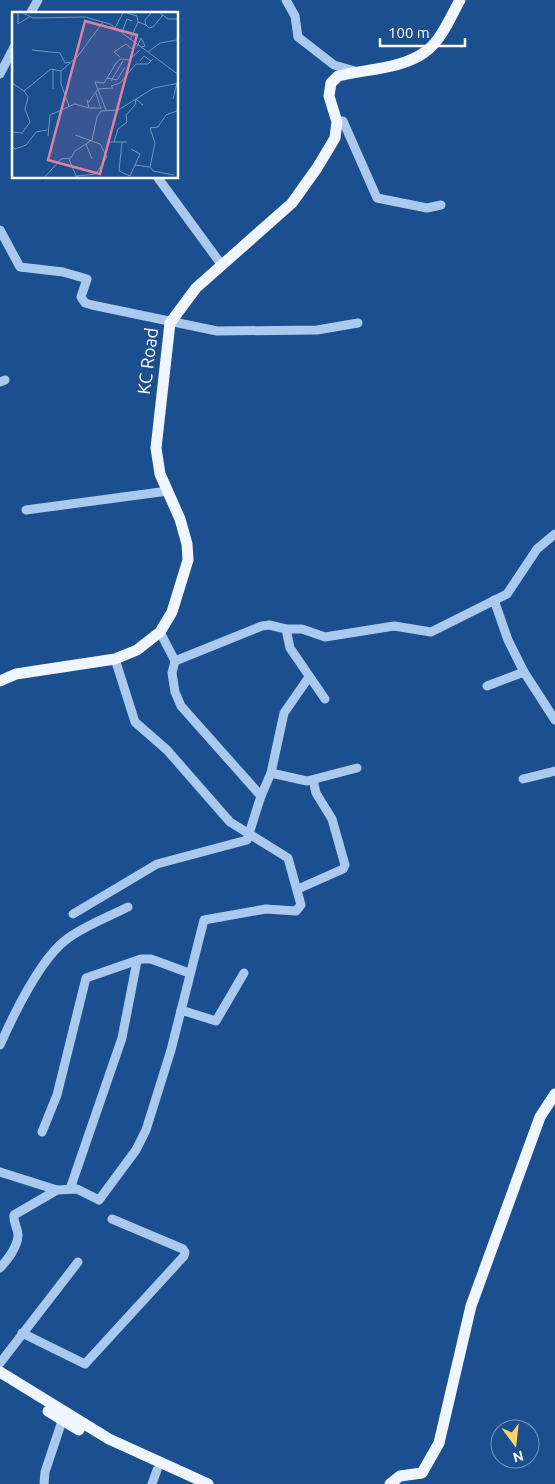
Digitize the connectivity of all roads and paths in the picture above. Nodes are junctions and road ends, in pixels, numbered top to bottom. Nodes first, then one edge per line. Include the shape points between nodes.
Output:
1 (38, 0) edge
2 (286, 0) edge
3 (460, 0) edge
4 (31, 12) edge
5 (12, 51) edge
6 (355, 72) junction
7 (0, 74) edge
8 (337, 122) junction
9 (159, 179) edge
10 (441, 205) dead end
11 (0, 230) edge
12 (221, 264) junction
13 (358, 322) dead end
14 (170, 323) junction
15 (168, 491) junction
16 (26, 510) dead end
17 (555, 534) edge
18 (494, 600) junction
19 (286, 629) junction
20 (160, 632) junction
21 (114, 659) junction
22 (175, 661) junction
23 (524, 672) junction
24 (309, 677) junction
25 (0, 681) edge
26 (488, 686) dead end
27 (325, 699) dead end
28 (555, 720) edge
29 (357, 768) dead end
30 (555, 771) edge
31 (271, 773) junction
32 (523, 779) dead end
33 (312, 780) junction
34 (261, 796) junction
35 (250, 834) junction
36 (298, 889) junction
37 (128, 907) dead end
38 (73, 914) dead end
39 (137, 961) junction
40 (189, 973) junction
41 (244, 973) dead end
42 (181, 1010) junction
43 (0, 1046) edge
44 (555, 1094) edge
45 (42, 1132) dead end
46 (0, 1172) edge
47 (70, 1189) junction
48 (57, 1190) junction
49 (112, 1219) dead end
50 (2, 1262) edge
51 (78, 1262) dead end
52 (22, 1333) junction
53 (0, 1363) edge
54 (0, 1372) edge
55 (0, 1380) edge
56 (64, 1416) junction
57 (157, 1470) junction
58 (44, 1484) edge
59 (152, 1484) edge
60 (188, 1484) edge
61 (208, 1484) edge
62 (390, 1484) edge

1 - 4 street
2 - 6 street via 295,16 298,37 334,65
3 - 6 main road via 425,52 400,63
5 - 7 street
6 - 8 main road via 338,76 330,83 329,96
8 - 10 street via 343,121 377,198 427,208
8 - 12 main road, KC Road via 335,138 292,203
9 - 12 street
11 - 14 street via 20,267 63,272 87,280 82,297 85,303
12 - 14 main road, KC Road via 196,288
13 - 14 street via 317,330 217,331
14 - 15 main road, KC Road via 156,448 160,474
15 - 16 street
15 - 20 main road, KC Road via 180,519 188,560 172,612
17 - 18 street via 536,549 507,594
18 - 19 street via 431,632 394,626 325,637 302,629
18 - 23 street
19 - 22 street via 262,626
19 - 24 street via 290,648
20 - 21 main road, KC Road via 138,650
20 - 22 street
21 - 25 main road, KC Road via 16,674
21 - 35 street via 135,722 167,750 230,822
22 - 34 street via 172,673 181,706
23 - 26 street
23 - 28 street
24 - 27 street
24 - 31 street via 284,713
29 - 33 street
30 - 32 street
31 - 33 street via 295,780
31 - 34 street
33 - 36 street via 332,820 345,865 343,869
34 - 35 street
35 - 36 street via 288,858
35 - 38 street via 247,840 157,864
36 - 40 street via 301,905 296,911 266,909 204,920
37 - 43 street via 66,939 21,1002
39 - 40 street via 151,959
39 - 45 street via 86,978 57,1094
39 - 47 street via 122,1038
40 - 42 street
41 - 42 street via 216,1021
42 - 47 street via 149,1123 136,1150 99,1200
44 - 62 main road via 540,1117 472,1306 439,1443 422,1473 400,1476
46 - 48 street
47 - 48 street
48 - 50 street via 14,1215 18,1235 15,1246
49 - 52 street via 183,1249 184,1256 87,1363 80,1364
51 - 52 street
52 - 53 street
54 - 56 main road
55 - 56 main road
56 - 57 main road via 95,1440
56 - 58 street
56 - 61 main road
57 - 59 street
57 - 60 main road

